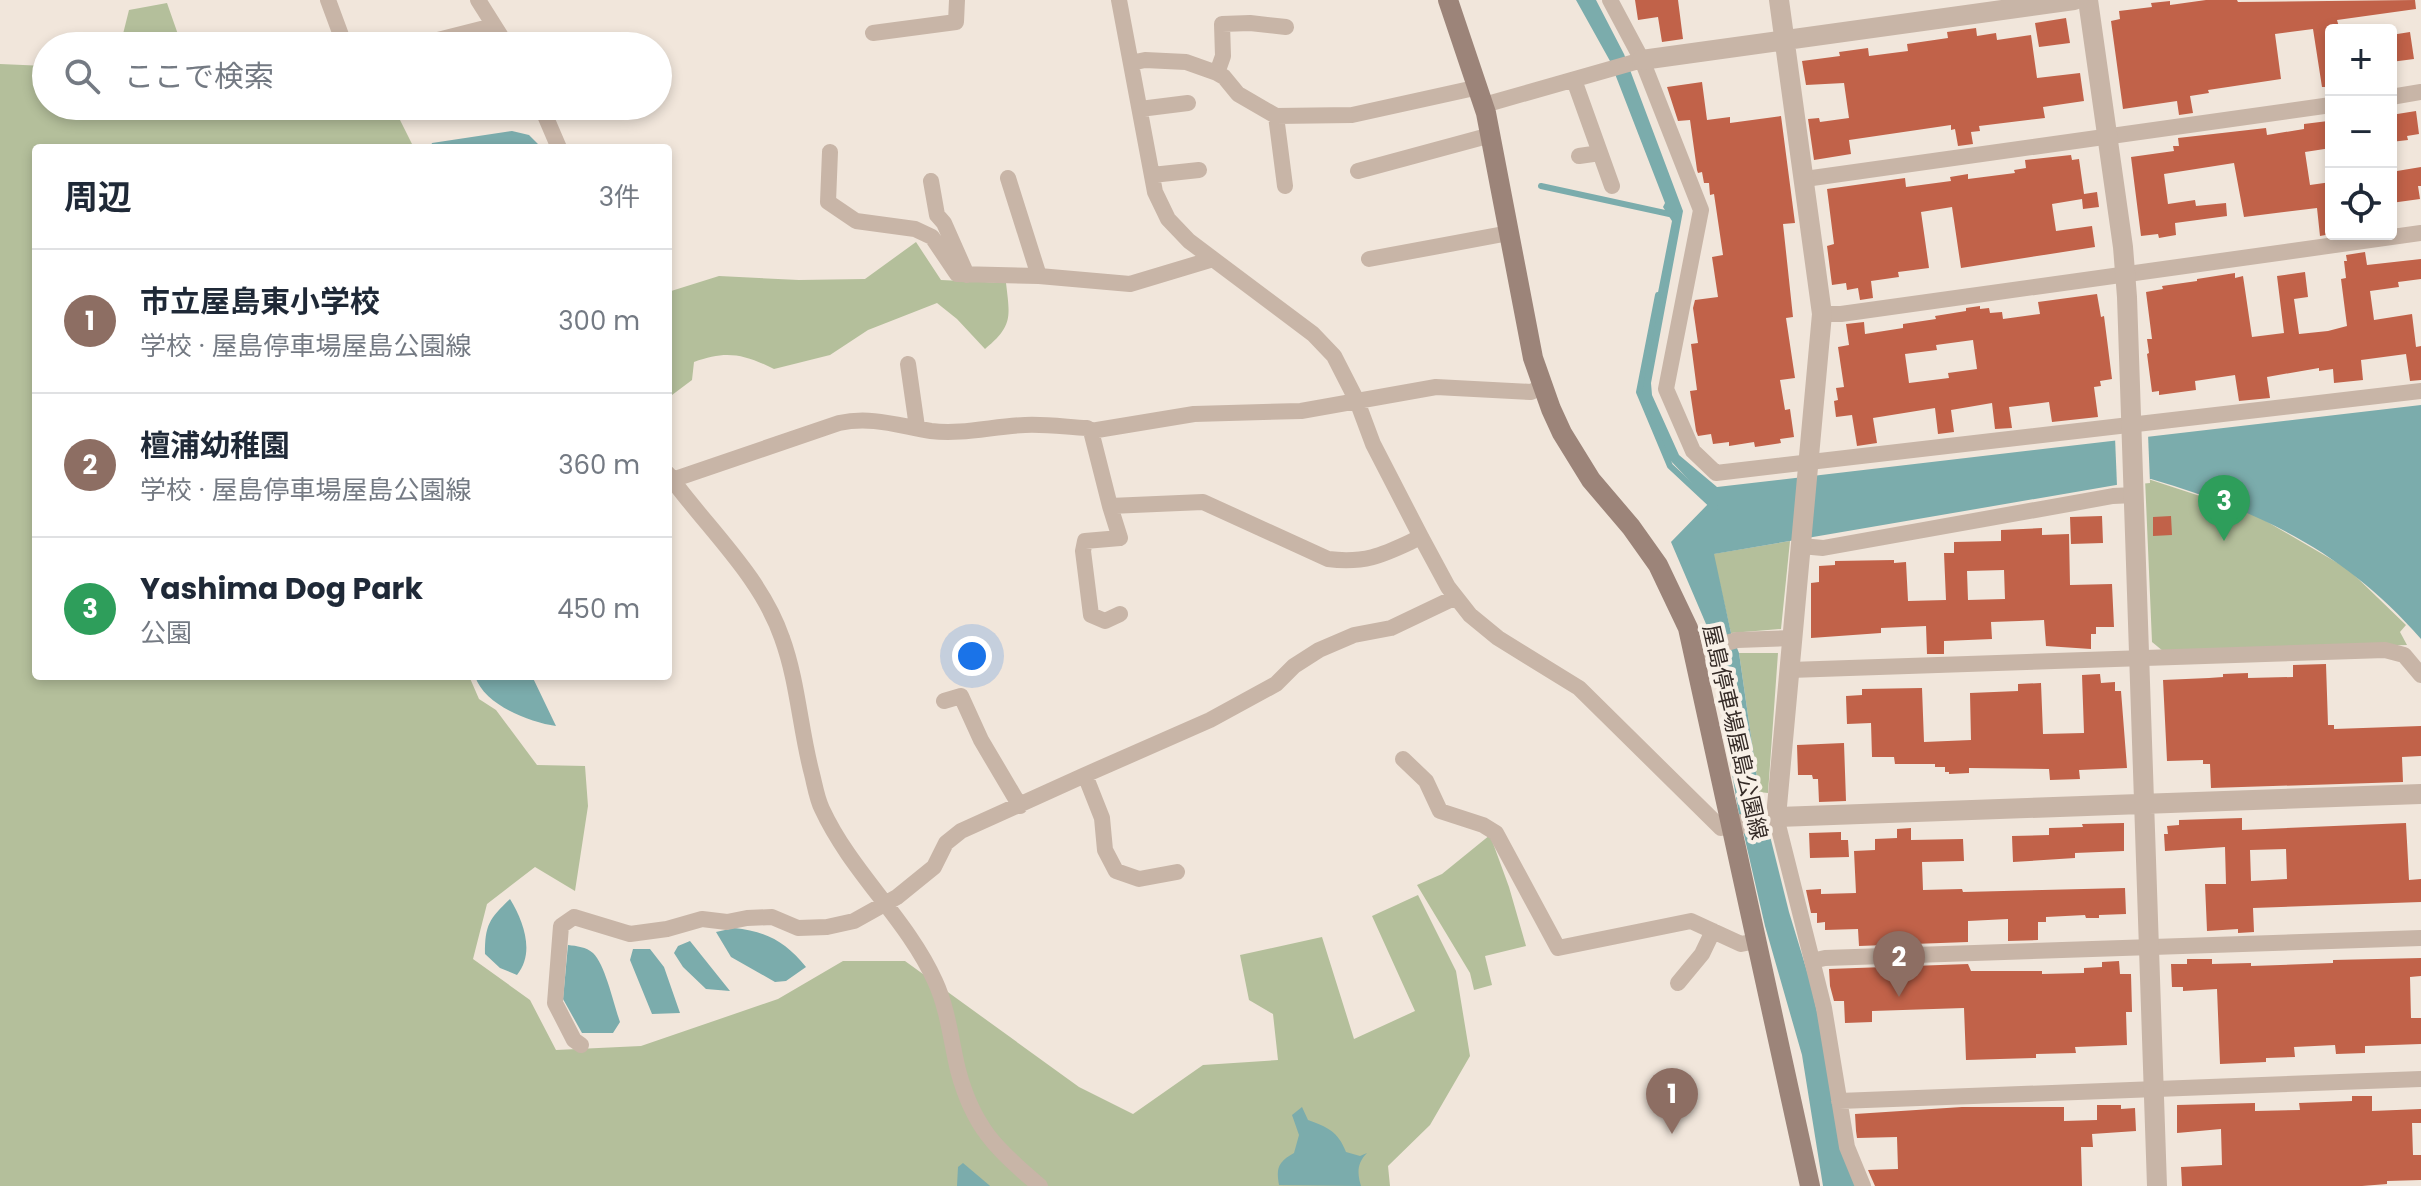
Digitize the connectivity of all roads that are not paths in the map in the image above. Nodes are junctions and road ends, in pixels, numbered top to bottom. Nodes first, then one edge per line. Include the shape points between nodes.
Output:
1 (328, 0) edge
2 (478, 0) edge
3 (957, 0) edge
4 (1119, 0) edge
5 (1448, 0) edge
6 (1610, 0) edge
7 (1779, 0) edge
8 (2074, 0) edge
9 (2088, 0) edge
10 (493, 26) junction
11 (1286, 27) dead end
12 (340, 32) edge
13 (469, 32) edge
14 (497, 32) edge
15 (873, 33) dead end
16 (1785, 40) junction
17 (1636, 62) junction
18 (1131, 63) junction
19 (1217, 73) junction
20 (1574, 80) junction
21 (2421, 92) edge
22 (1482, 96) junction
23 (2397, 96) edge
24 (1188, 103) dead end
25 (2325, 106) edge
26 (1140, 109) junction
27 (1276, 116) junction
28 (547, 120) edge
29 (1491, 135) junction
30 (2107, 136) junction
31 (557, 144) edge
32 (830, 152) dead end
33 (1600, 153) junction
34 (1579, 156) dead end
35 (1199, 170) dead end
36 (1358, 171) dead end
37 (1152, 175) junction
38 (1008, 178) dead end
39 (1805, 179) junction
40 (931, 181) dead end
41 (1285, 186) dead end
42 (1612, 186) dead end
43 (1509, 233) junction
44 (2421, 233) edge
45 (1213, 259) junction
46 (1369, 259) dead end
47 (2125, 274) junction
48 (967, 275) junction
49 (1039, 276) junction
50 (1822, 314) junction
51 (908, 364) dead end
52 (1542, 387) junction
53 (2421, 391) edge
54 (1357, 401) junction
55 (917, 427) junction
56 (2132, 430) junction
57 (1091, 431) junction
58 (1808, 469) junction
59 (672, 476) edge
60 (672, 480) edge
61 (2134, 490) junction
62 (1110, 506) junction
63 (1421, 537) junction
64 (1802, 542) junction
65 (1456, 597) junction
66 (1120, 614) dead end
67 (1793, 638) junction
68 (1703, 650) junction
69 (2140, 658) junction
70 (1790, 670) junction
71 (2421, 675) edge
72 (944, 701) dead end
73 (1403, 759) dead end
74 (1085, 775) junction
75 (2421, 794) edge
76 (2144, 804) junction
77 (1020, 806) junction
78 (1776, 817) junction
79 (1732, 826) junction
80 (1177, 872) dead end
81 (884, 904) junction
82 (1713, 931) junction
83 (2421, 938) edge
84 (1756, 941) junction
85 (2149, 947) junction
86 (1812, 961) junction
87 (1678, 983) dead end
88 (581, 1045) dead end
89 (2421, 1079) edge
90 (2154, 1088) junction
91 (1839, 1101) junction
92 (1040, 1186) edge
93 (1810, 1186) edge
94 (1863, 1186) edge
95 (2157, 1186) edge

1 - 12 street
2 - 10 street
3 - 15 street via 956,22
4 - 18 street
5 - 22 main road, 屋島停車場屋島公園線
6 - 17 street
7 - 16 street
8 - 16 street
9 - 30 street
10 - 13 street
10 - 14 street
11 - 19 street via 1222,24 1223,56
16 - 17 street
16 - 39 street
17 - 20 street
17 - 58 street via 1701,210 1666,389 1693,451 1716,473
18 - 19 street via 1186,62
18 - 26 street
19 - 27 street via 1238,94
20 - 22 street
20 - 33 street
21 - 23 street
22 - 27 street via 1352,115
22 - 29 main road, 屋島停車場屋島公園線
24 - 26 street
25 - 30 street
26 - 37 street
27 - 41 street
28 - 31 street
29 - 36 street
29 - 43 main road, 屋島停車場屋島公園線
30 - 39 street
30 - 47 street
32 - 48 street via 828,202 856,221 915,229 932,237 957,274
33 - 34 street
33 - 42 street
35 - 37 street
37 - 45 street via 1168,219
38 - 49 street
39 - 50 street
40 - 48 street via 937,215
43 - 46 street
43 - 52 main road, 屋島停車場屋島公園線
44 - 47 street
45 - 49 street via 1130,284
45 - 54 street via 1324,344
47 - 50 street
47 - 56 street
48 - 49 street
50 - 58 street
51 - 55 street
52 - 54 street via 1531,392 1436,387
52 - 68 main road, 屋島停車場屋島公園線 via 1576,457 1658,565
53 - 56 street
54 - 57 street via 1289,412 1194,414
54 - 63 street
55 - 57 street via 972,431 1025,425
55 - 59 street via 849,421
56 - 58 street
56 - 61 street
57 - 62 street
58 - 64 street
60 - 81 street via 766,602 790,664 821,807
61 - 64 street via 1823,548
61 - 69 street
62 - 63 street via 1203,502 1328,559 1350,562 1383,556
62 - 66 street via 1120,538 1085,541 1083,551 1091,615 1105,621
63 - 65 street
64 - 67 street
65 - 74 street via 1391,628 1354,635 1319,650 1276,684 1210,720
65 - 79 street via 1498,638 1579,688 1721,828
67 - 68 street via 1737,640
67 - 70 street
68 - 79 main road, 屋島停車場屋島公園線
69 - 70 street
69 - 71 street via 2385,650 2404,655
69 - 76 street
70 - 78 street
72 - 77 street via 961,696
73 - 82 street via 1426,781 1440,811 1496,833 1558,948 1691,921
74 - 77 street
74 - 80 street via 1102,818 1105,850 1116,871 1139,879
75 - 76 street
76 - 78 street
76 - 85 street
77 - 81 street via 961,831 946,843 934,867
78 - 79 street
78 - 86 street
79 - 84 main road, 屋島停車場屋島公園線
81 - 88 street via 854,921 827,927 798,928 772,917 702,919 630,934 574,917 561,926 555,1003
81 - 92 street via 936,982 973,1112 989,1140
82 - 84 street via 1741,944
82 - 87 street
83 - 85 street
84 - 93 main road, 屋島停車場屋島公園線
85 - 86 street
85 - 90 street
86 - 91 street
89 - 90 street
90 - 91 street
90 - 95 street
91 - 94 street via 1847,1147

